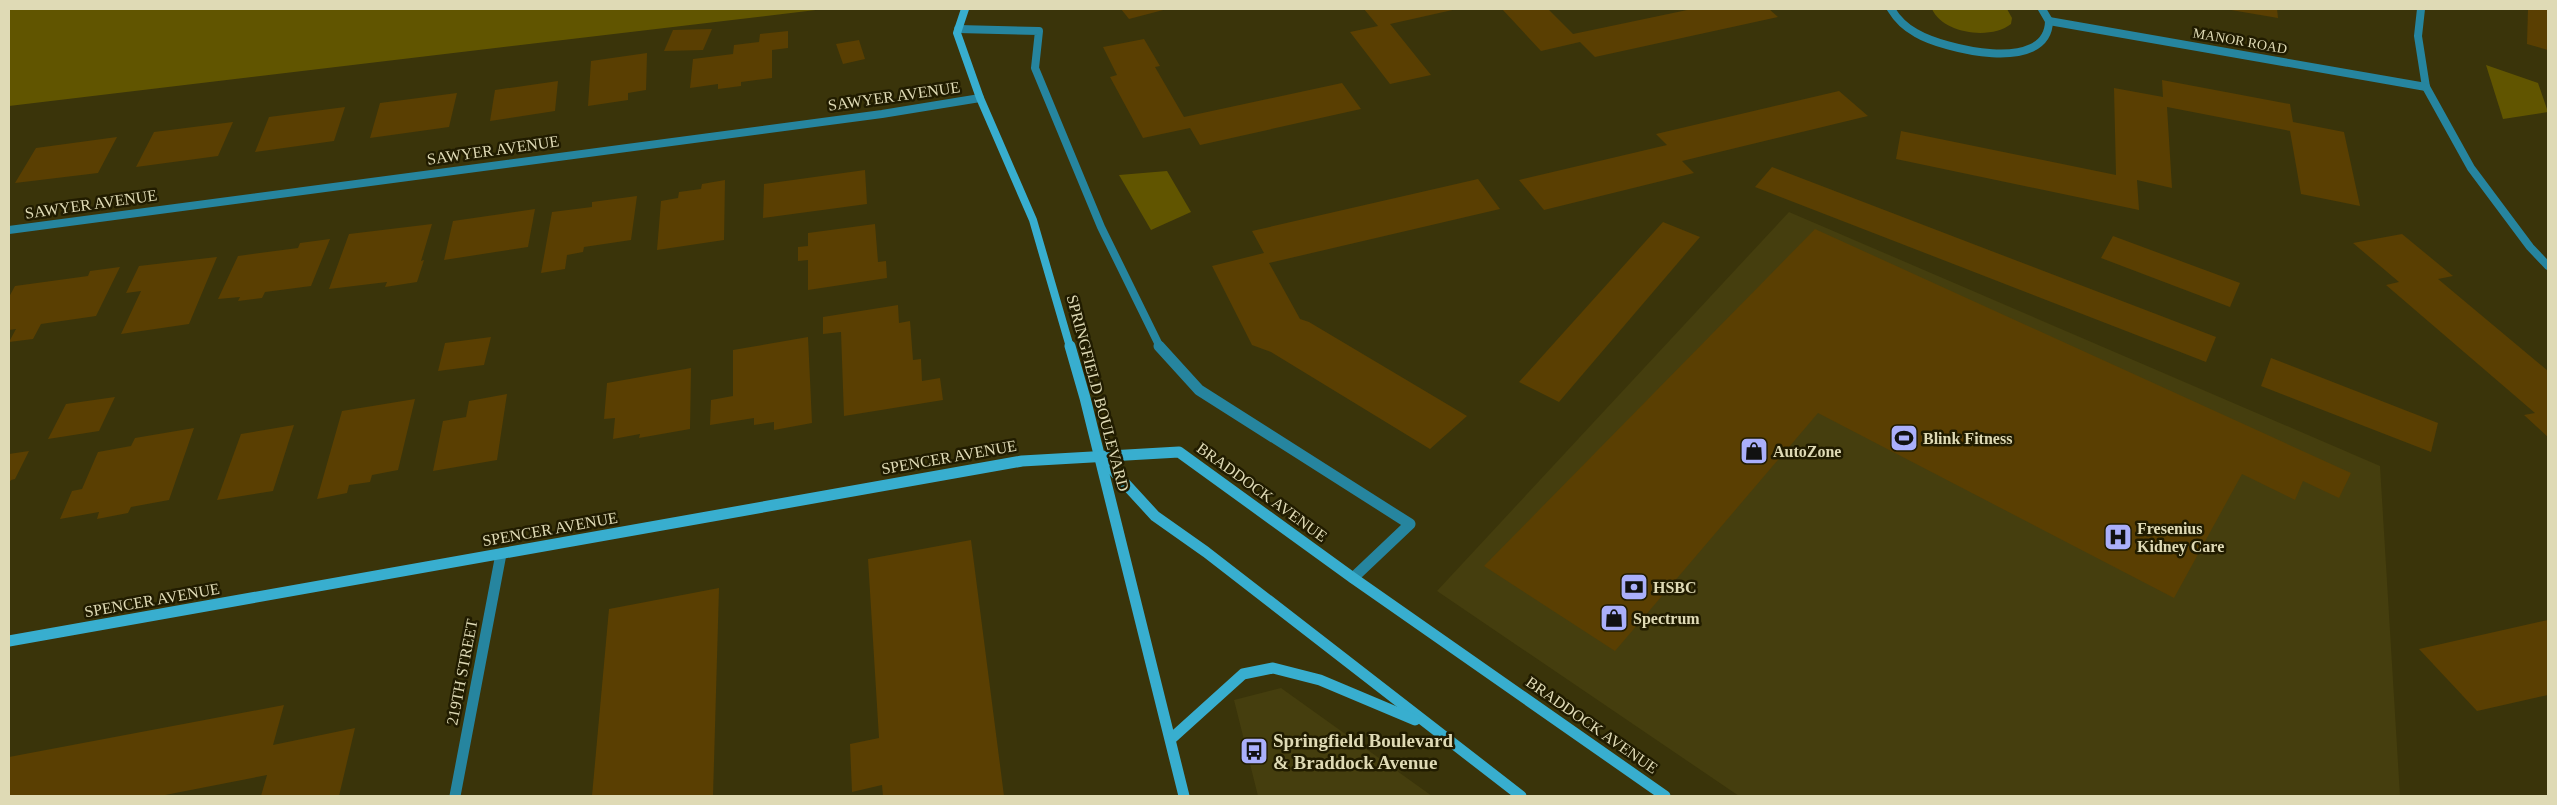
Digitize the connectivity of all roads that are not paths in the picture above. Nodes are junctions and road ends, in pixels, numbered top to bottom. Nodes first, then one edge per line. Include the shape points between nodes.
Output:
1 (965, 9) edge
2 (1891, 9) edge
3 (2042, 9) edge
4 (2421, 9) edge
5 (2049, 21) junction
6 (958, 29) junction
7 (2426, 87) junction
8 (980, 98) junction
9 (9, 230) edge
10 (2548, 266) edge
11 (1098, 454) junction
12 (501, 554) junction
13 (1353, 578) junction
14 (9, 641) edge
15 (1427, 725) junction
16 (1171, 739) junction
17 (456, 796) edge
18 (1184, 796) edge
19 (1521, 796) edge
20 (1665, 796) edge

1 - 6 street
2 - 5 street via 1903,24 1924,37 1953,48 1983,53 2012,52 2034,46 2047,35
3 - 5 street
4 - 7 street via 2418,36
5 - 7 street, MANOR ROAD
6 - 8 street, SPRINGFIELD BOULEVARD
6 - 13 street via 1039,31 1035,68 1101,227 1160,348 1200,390 1410,524
7 - 10 street via 2471,168
8 - 9 street, SAWYER AVENUE via 882,114
8 - 11 street, SPRINGFIELD BOULEVARD via 1033,220 1080,378
11 - 12 street, SPENCER AVENUE via 1022,461
11 - 13 street, BRADDOCK AVENUE via 1179,452
11 - 15 street via 1156,516
11 - 16 street, SPRINGFIELD BOULEVARD
12 - 14 street, SPENCER AVENUE
12 - 17 street, 219TH STREET
13 - 20 street, BRADDOCK AVENUE
15 - 16 street via 1320,680 1273,668 1243,674
15 - 19 street
16 - 18 street, SPRINGFIELD BOULEVARD

